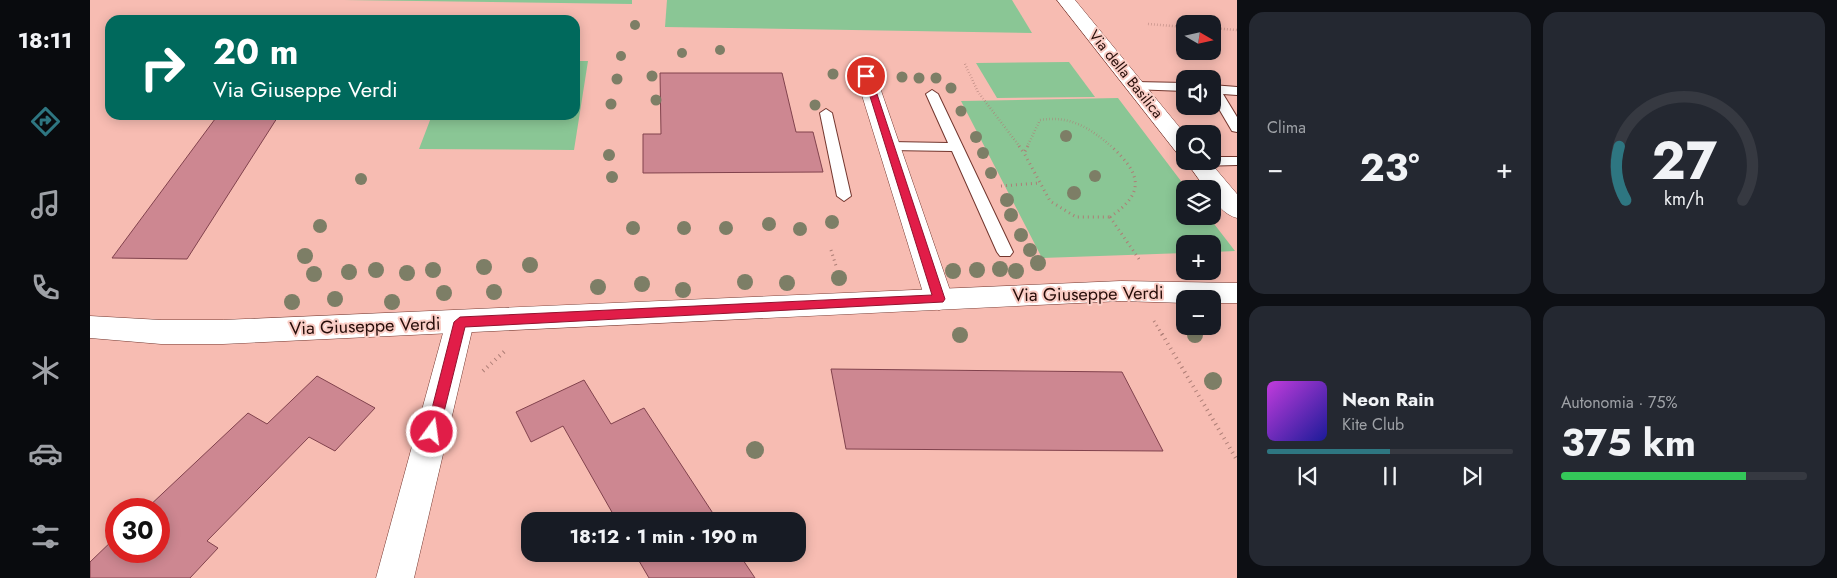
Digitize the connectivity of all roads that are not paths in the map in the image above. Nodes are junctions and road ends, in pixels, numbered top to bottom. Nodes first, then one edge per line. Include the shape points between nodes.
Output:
1 (1066, 0) edge
2 (866, 76) dead end
3 (1135, 86) junction
4 (1176, 87) edge
5 (1221, 90) edge
6 (1237, 91) edge
7 (932, 94) dead end
8 (1221, 102) edge
9 (826, 113) dead end
10 (1237, 128) edge
11 (1176, 136) edge
12 (890, 146) junction
13 (956, 148) junction
14 (1221, 160) edge
15 (1237, 161) edge
16 (1204, 170) edge
17 (844, 196) dead end
18 (1237, 210) edge
19 (1005, 252) dead end
20 (1237, 293) edge
21 (939, 299) junction
22 (460, 322) junction
23 (90, 327) edge
24 (395, 578) edge

1 - 3 street, Via della Basilica
2 - 12 street
3 - 4 lane
3 - 11 street, Via della Basilica
5 - 6 lane
7 - 13 lane
8 - 10 lane
9 - 17 lane
12 - 13 lane
12 - 21 street
13 - 19 lane
14 - 15 lane
16 - 18 street, Via della Basilica
20 - 21 street, Via Giuseppe Verdi via 1121,291
21 - 22 street, Via Giuseppe Verdi
22 - 23 street, Via Giuseppe Verdi via 206,332
22 - 24 street

